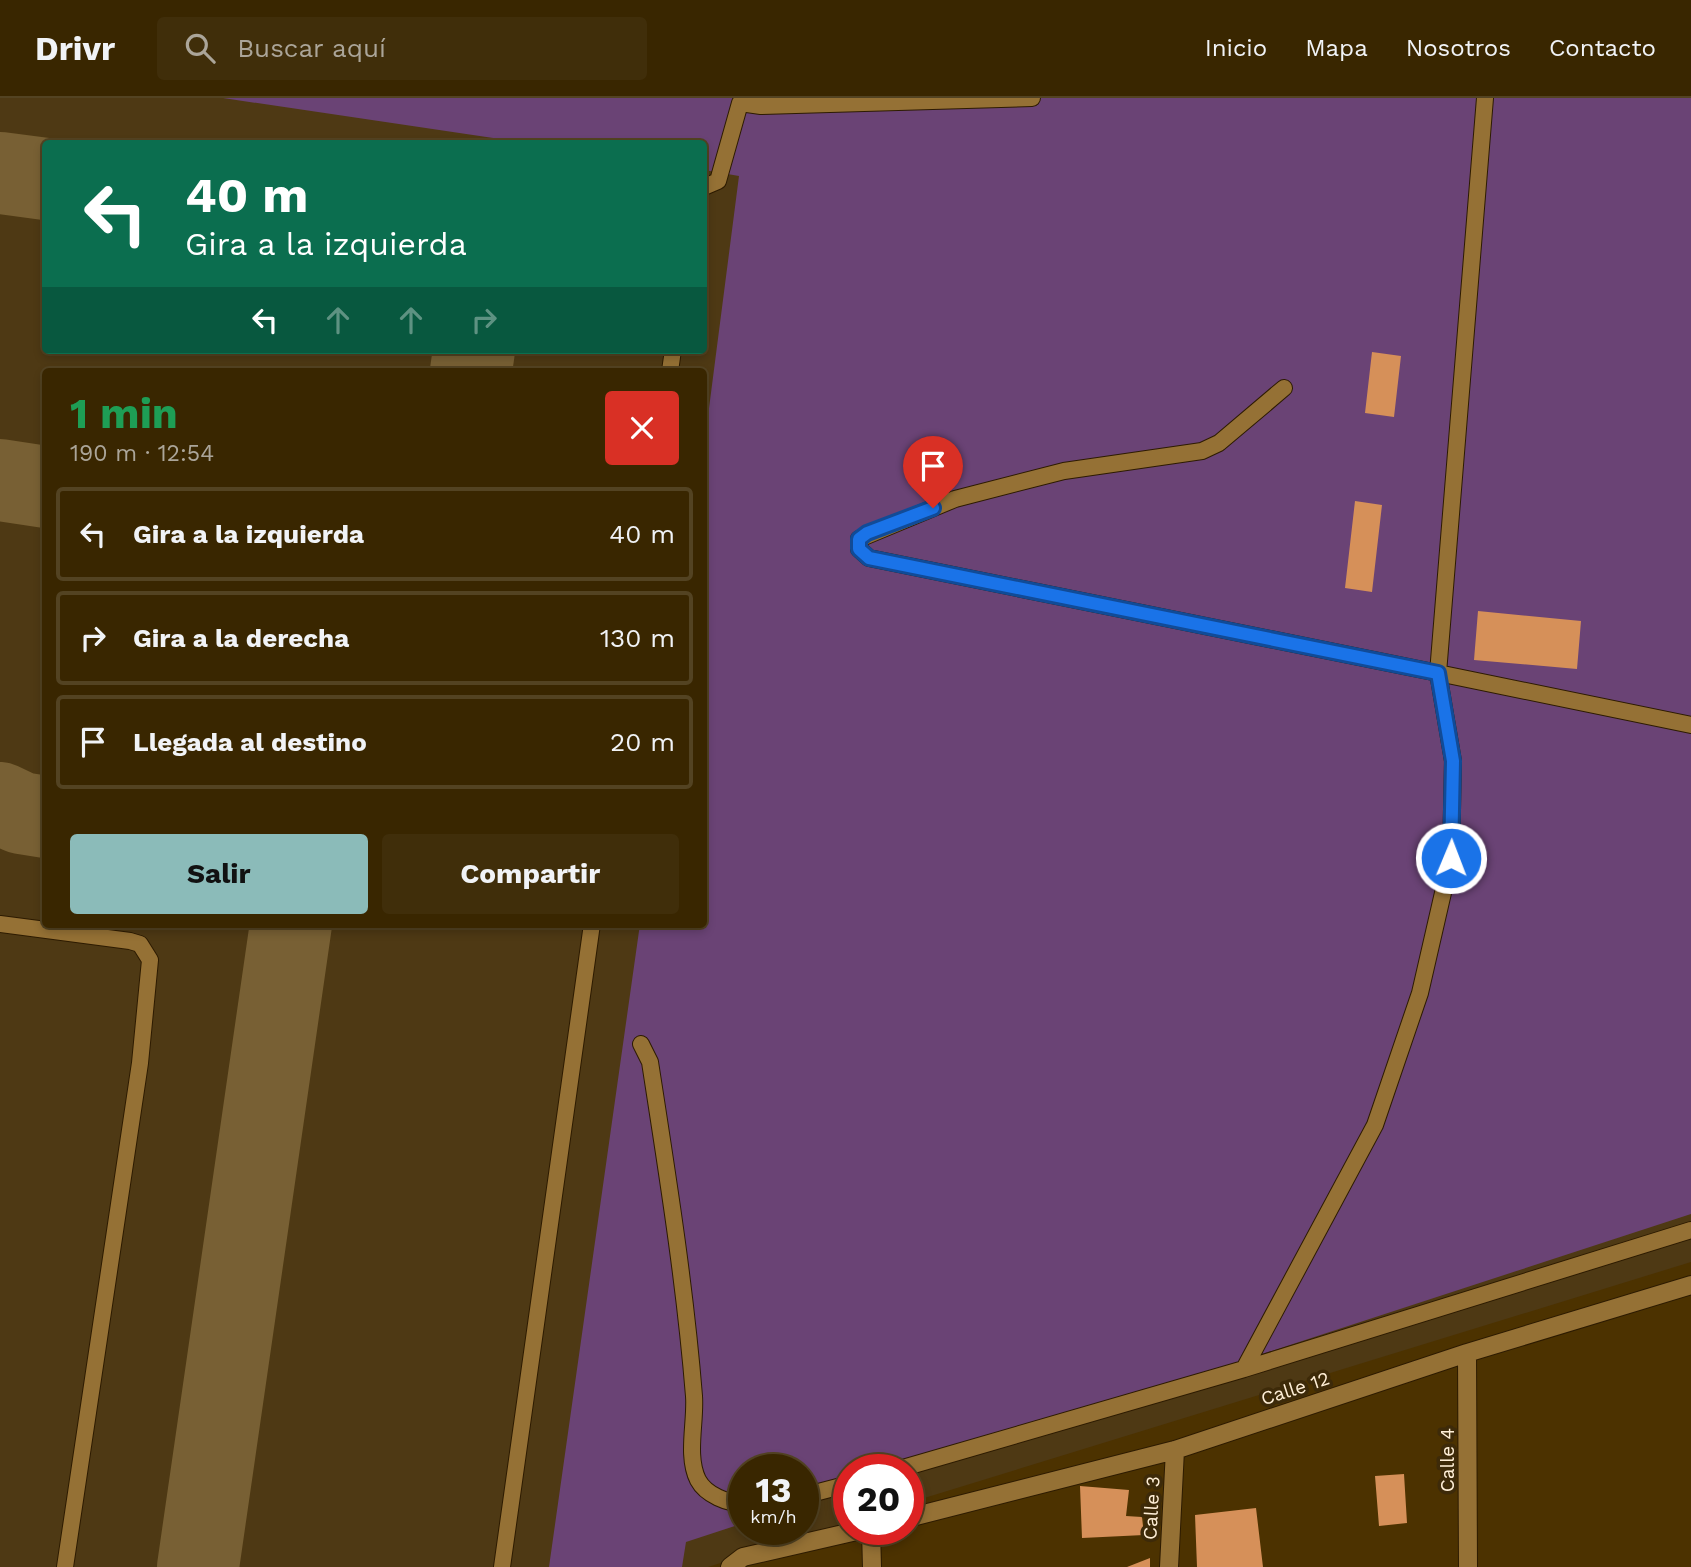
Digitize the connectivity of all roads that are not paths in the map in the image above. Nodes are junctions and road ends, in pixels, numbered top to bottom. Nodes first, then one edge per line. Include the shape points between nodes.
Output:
1 (1032, 98) edge
2 (1485, 98) edge
3 (707, 186) edge
4 (1284, 387) dead end
5 (1438, 673) junction
6 (1691, 725) edge
7 (0, 924) edge
8 (591, 928) edge
9 (641, 1044) dead end
10 (1691, 1230) edge
11 (1691, 1285) edge
12 (1467, 1353) junction
13 (1244, 1369) junction
14 (1175, 1450) junction
15 (924, 1462) edge
16 (728, 1501) edge
17 (924, 1514) edge
18 (833, 1536) edge
19 (871, 1545) edge
20 (65, 1567) edge
21 (502, 1567) edge
22 (730, 1567) edge
23 (872, 1567) edge
24 (1169, 1567) edge
25 (1468, 1567) edge

1 - 3 lane via 740,103 718,181
2 - 5 lane
4 - 5 lane via 1219,443 1202,451 1064,471 956,499 867,533 859,539 859,549 869,558
5 - 6 lane
5 - 13 lane via 1453,761 1451,858 1420,993 1375,1125
7 - 20 lane via 130,941 146,949 150,960 140,1063
8 - 21 lane
9 - 16 lane via 650,1062 671,1208 694,1398 693,1465 699,1482
10 - 13 lane
11 - 12 street, Calle 12
12 - 14 street, Calle 12
12 - 25 street, Calle 4
13 - 15 lane
14 - 17 street, Calle 12
14 - 24 street, Calle 3
18 - 22 street via 743,1557
19 - 23 street

